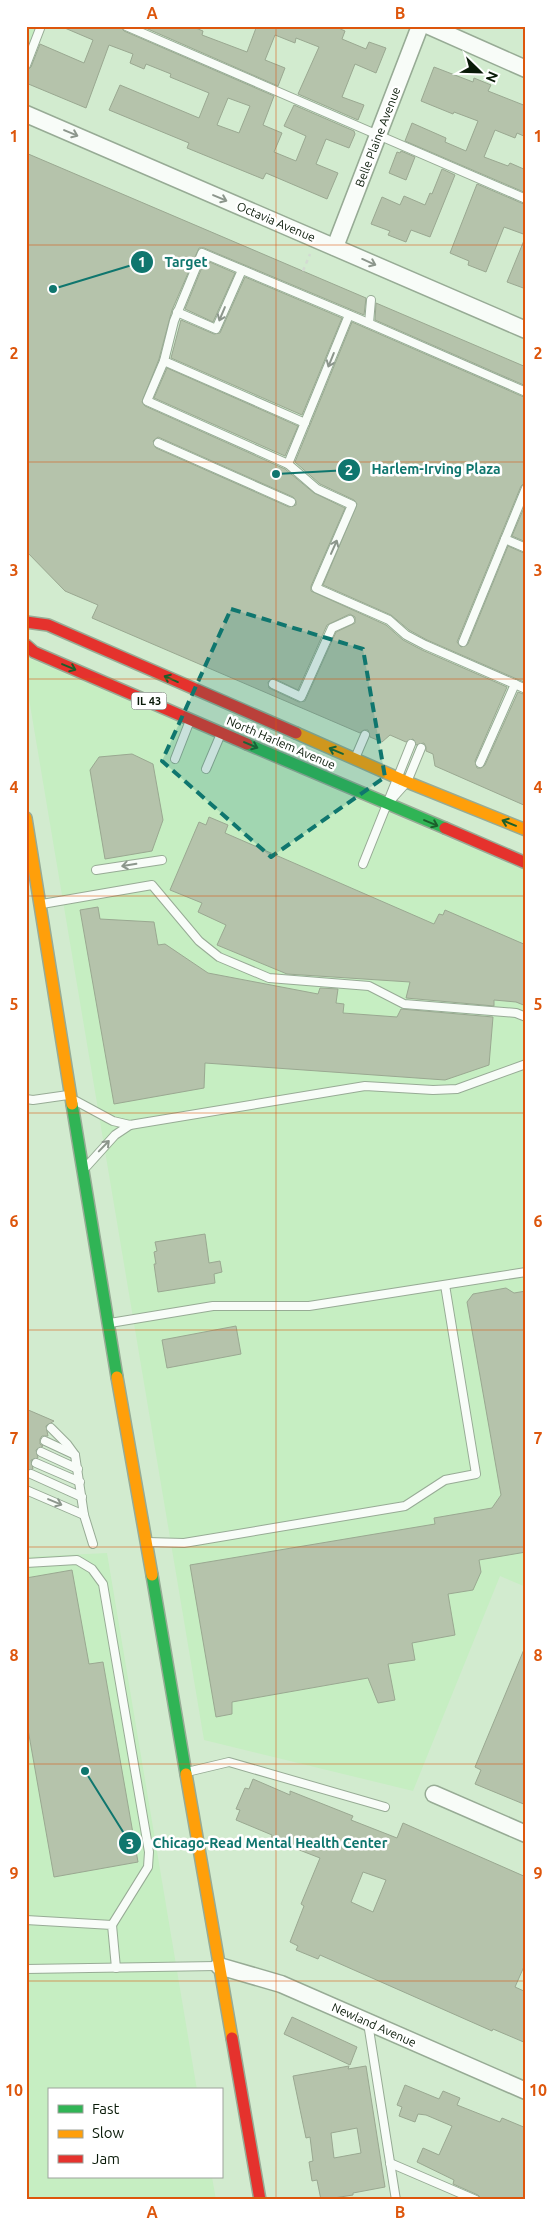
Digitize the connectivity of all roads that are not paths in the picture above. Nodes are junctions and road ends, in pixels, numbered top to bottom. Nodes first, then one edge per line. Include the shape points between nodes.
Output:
1 (41, 26) edge
2 (126, 26) edge
3 (420, 26) edge
4 (429, 26) edge
5 (26, 65) edge
6 (526, 69) edge
7 (26, 114) edge
8 (378, 136) junction
9 (526, 199) edge
10 (335, 247) junction
11 (242, 270) junction
12 (371, 300) dead end
13 (177, 312) junction
14 (349, 315) junction
15 (369, 323) junction
16 (526, 330) edge
17 (164, 361) junction
18 (526, 392) edge
19 (305, 423) junction
20 (158, 443) dead end
21 (288, 464) junction
22 (526, 488) edge
23 (291, 502) dead end
24 (505, 539) junction
25 (526, 548) edge
26 (350, 620) dead end
27 (26, 622) edge
28 (463, 642) dead end
29 (26, 645) edge
30 (273, 684) dead end
31 (514, 684) junction
32 (526, 689) edge
33 (191, 719) junction
34 (222, 732) junction
35 (364, 734) dead end
36 (411, 744) dead end
37 (421, 748) dead end
38 (175, 759) dead end
39 (354, 759) junction
40 (480, 763) dead end
41 (206, 769) dead end
42 (402, 780) junction
43 (386, 804) junction
44 (26, 818) edge
45 (526, 830) edge
46 (162, 860) dead end
47 (526, 863) edge
48 (363, 864) dead end
49 (96, 870) dead end
50 (40, 905) junction
51 (526, 1017) edge
52 (526, 1064) edge
53 (70, 1096) junction
54 (26, 1099) edge
55 (130, 1125) junction
56 (82, 1172) junction
57 (526, 1272) edge
58 (445, 1285) junction
59 (108, 1324) junction
60 (51, 1428) dead end
61 (45, 1441) dead end
62 (41, 1452) dead end
63 (75, 1455) junction
64 (36, 1463) dead end
65 (78, 1469) junction
66 (31, 1474) dead end
67 (80, 1482) junction
68 (26, 1490) edge
69 (82, 1497) junction
70 (84, 1515) junction
71 (145, 1542) junction
72 (92, 1544) dead end
73 (26, 1563) edge
74 (185, 1772) junction
75 (434, 1794) dead end
76 (385, 1807) dead end
77 (526, 1834) edge
78 (26, 1920) edge
79 (112, 1925) junction
80 (220, 1966) junction
81 (116, 1968) junction
82 (26, 1969) edge
83 (368, 2023) junction
84 (526, 2091) edge
85 (390, 2163) junction
86 (260, 2200) edge
87 (396, 2200) edge
88 (476, 2200) edge

1 - 5 lane
2 - 8 lane
3 - 8 street, Belle Plaine Avenue
4 - 6 street
7 -> 10 street, Octavia Avenue
8 - 9 lane
8 - 10 street, Belle Plaine Avenue
10 -> 16 street, Octavia Avenue
11 -> 13 lane via 216,329
11 - 13 lane via 202,253
11 - 14 lane
12 - 15 lane
13 - 17 lane
14 - 15 lane
14 -> 19 lane
15 - 18 lane
17 - 19 lane
17 - 21 lane via 147,401
19 - 21 lane
20 - 23 lane
31 -> 21 lane via 425,645 406,635 389,620 316,588 352,505 317,489
22 - 24 lane
24 - 25 lane
24 - 28 lane
26 - 30 lane via 332,628 301,697
39 -> 27 main road, North Harlem Avenue / IL 43 via 48,625
29 -> 33 main road, North Harlem Avenue / IL 43 via 34,652
31 - 32 lane
31 - 40 lane
33 - 34 main road, North Harlem Avenue / IL 43
33 - 38 lane
34 - 41 lane
34 -> 43 main road, North Harlem Avenue / IL 43
35 - 39 lane
36 - 42 lane
37 - 42 lane
39 - 42 main road, North Harlem Avenue / IL 43
42 - 43 lane
45 -> 42 main road, North Harlem Avenue / IL 43
43 -> 47 main road, North Harlem Avenue / IL 43
43 - 48 lane
44 - 50 main road
46 -> 49 lane
50 - 51 lane via 152,885 199,941 218,957 269,978 369,986 404,1004 516,1013
50 - 53 main road
52 - 55 lane via 457,1089 365,1086
53 - 54 lane
53 - 55 lane via 113,1121
53 - 56 main road
56 -> 55 lane via 115,1135
56 - 59 main road
57 - 58 lane
58 - 59 lane via 309,1306 196,1307
58 - 71 lane via 476,1474 445,1480 405,1506 184,1543
59 - 71 main road
60 - 63 lane
61 - 63 lane
62 - 65 lane
63 - 65 lane
64 - 67 lane
65 - 67 lane
66 - 69 lane
67 - 69 lane
68 -> 70 lane
69 - 70 lane
70 - 72 lane
71 - 74 main road
73 - 79 lane via 77,1560 92,1569 104,1584 149,1852 148,1867
74 - 76 lane via 229,1762
74 - 80 main road
75 - 77 street
78 - 79 lane
79 - 81 lane
80 - 81 lane
80 - 83 street, Newland Avenue via 281,1984
80 - 86 main road
81 - 82 lane
83 - 84 street, Newland Avenue
83 - 85 lane
85 - 87 lane
85 - 88 lane

